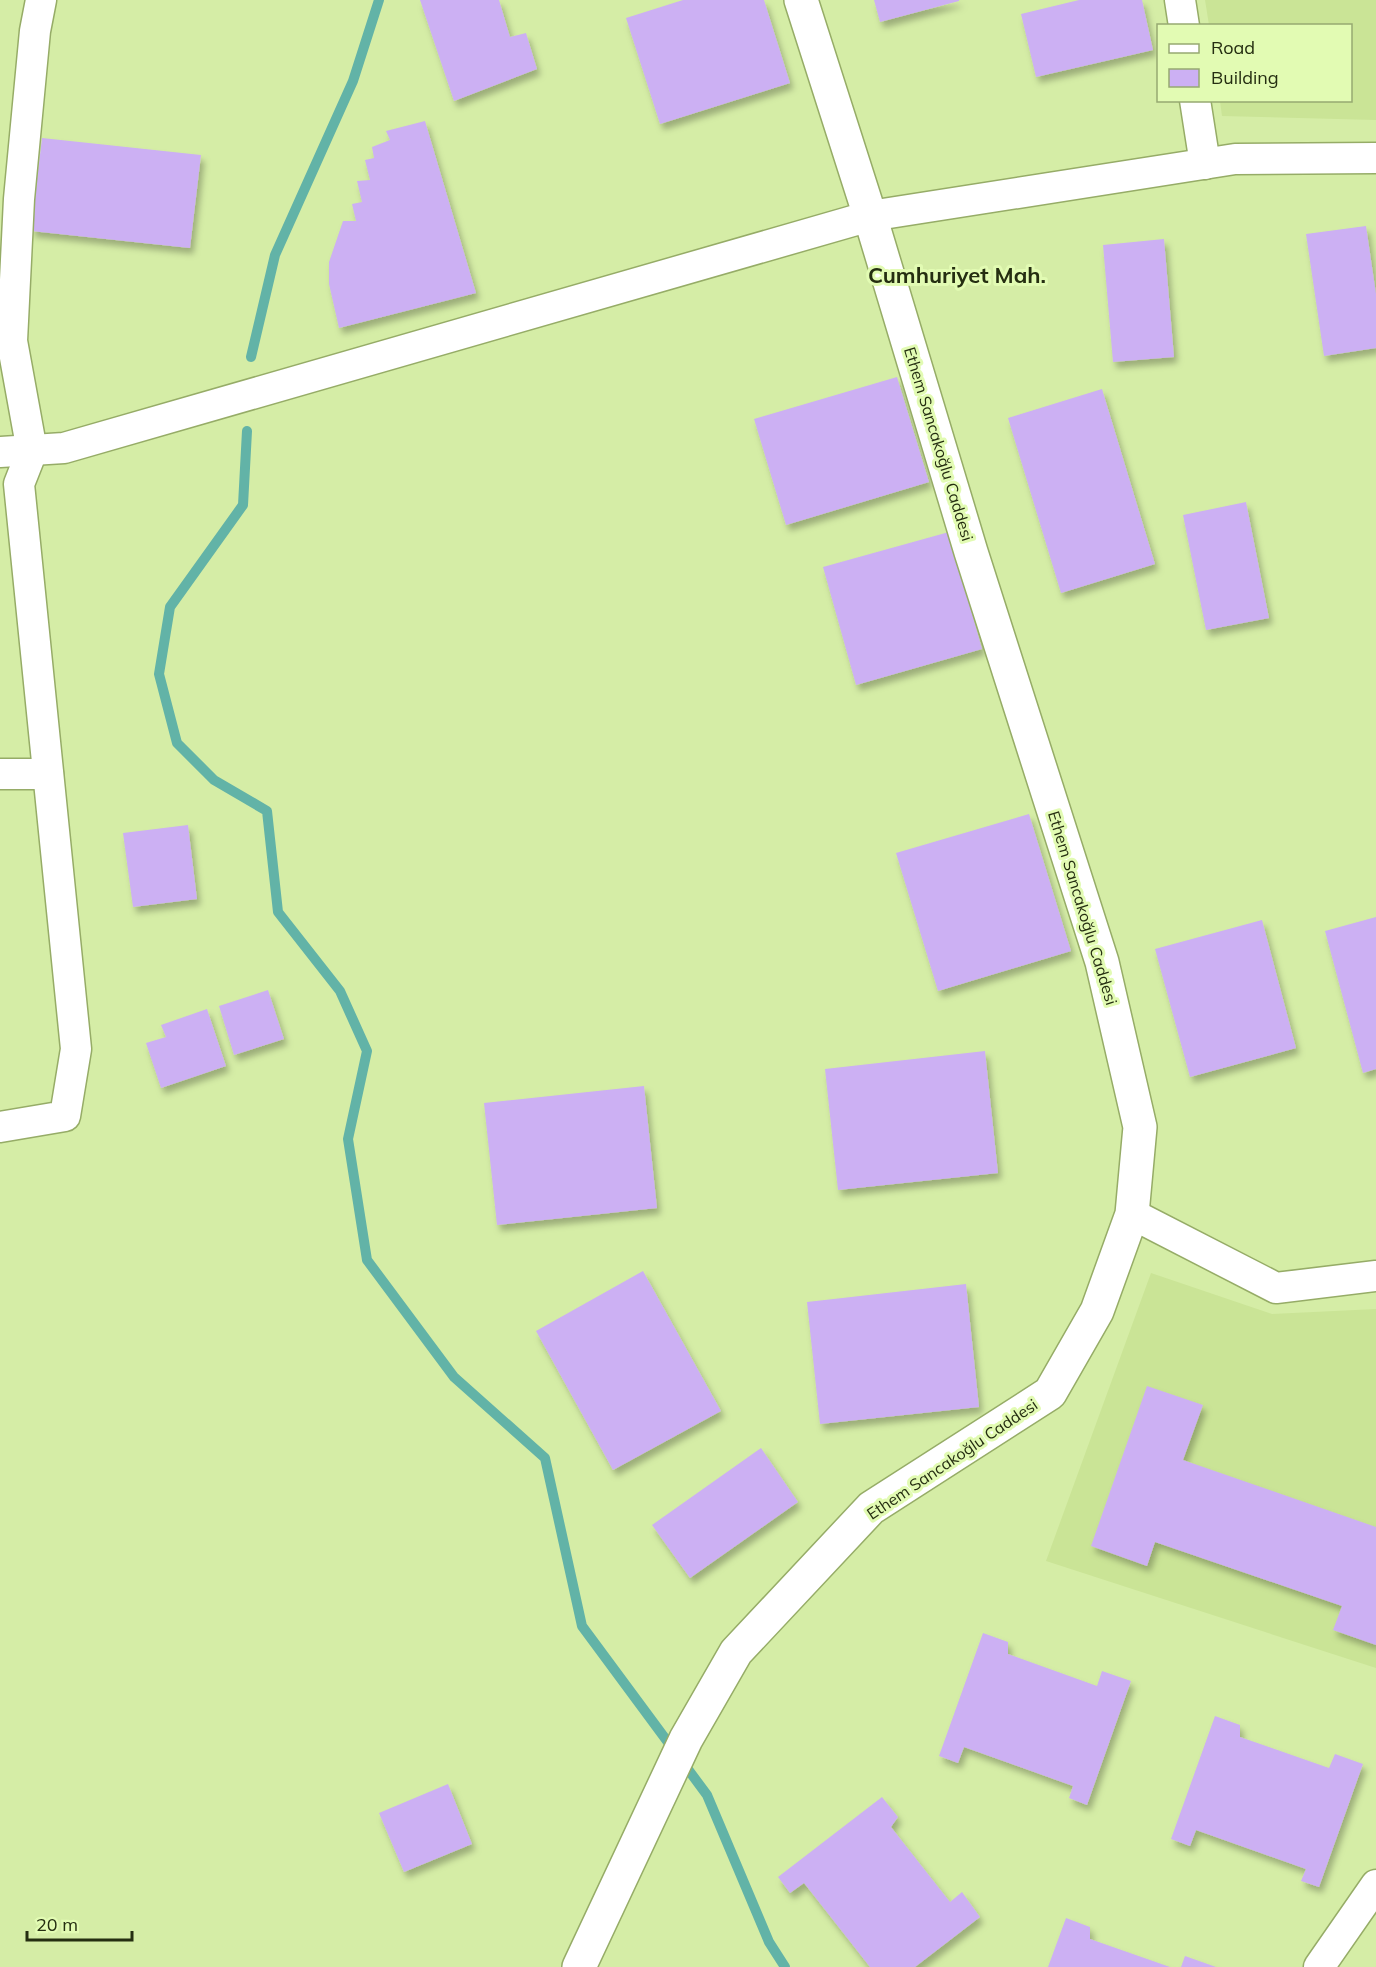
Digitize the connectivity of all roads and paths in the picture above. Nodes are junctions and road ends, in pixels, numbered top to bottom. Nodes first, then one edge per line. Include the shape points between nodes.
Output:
1 (40, 0) edge
2 (801, 0) edge
3 (1180, 0) edge
4 (1184, 24) edge
5 (1195, 102) edge
6 (1376, 158) edge
7 (1205, 164) junction
8 (10, 199) edge
9 (870, 216) junction
10 (32, 451) junction
11 (0, 452) edge
12 (0, 774) edge
13 (48, 774) junction
14 (0, 1127) edge
15 (1132, 1214) junction
16 (1376, 1276) edge
17 (1376, 1885) edge
18 (579, 1967) edge
19 (1319, 1967) edge

1 - 8 street
2 - 9 street, Ethem Sancakoğlu Caddesi
3 - 4 street
5 - 7 street
6 - 7 street via 1235,159
7 - 9 street
8 - 10 street via 12,341
9 - 10 street via 63,448
9 - 15 street, Ethem Sancakoğlu Caddesi via 971,552 1102,962 1140,1127
10 - 11 street
10 - 13 street via 19,484
12 - 13 street
13 - 14 street via 76,1049 66,1116
15 - 16 street via 1276,1288
15 - 18 street, Ethem Sancakoğlu Caddesi via 1097,1311 1050,1393 871,1508 736,1652 686,1739
17 - 19 street

